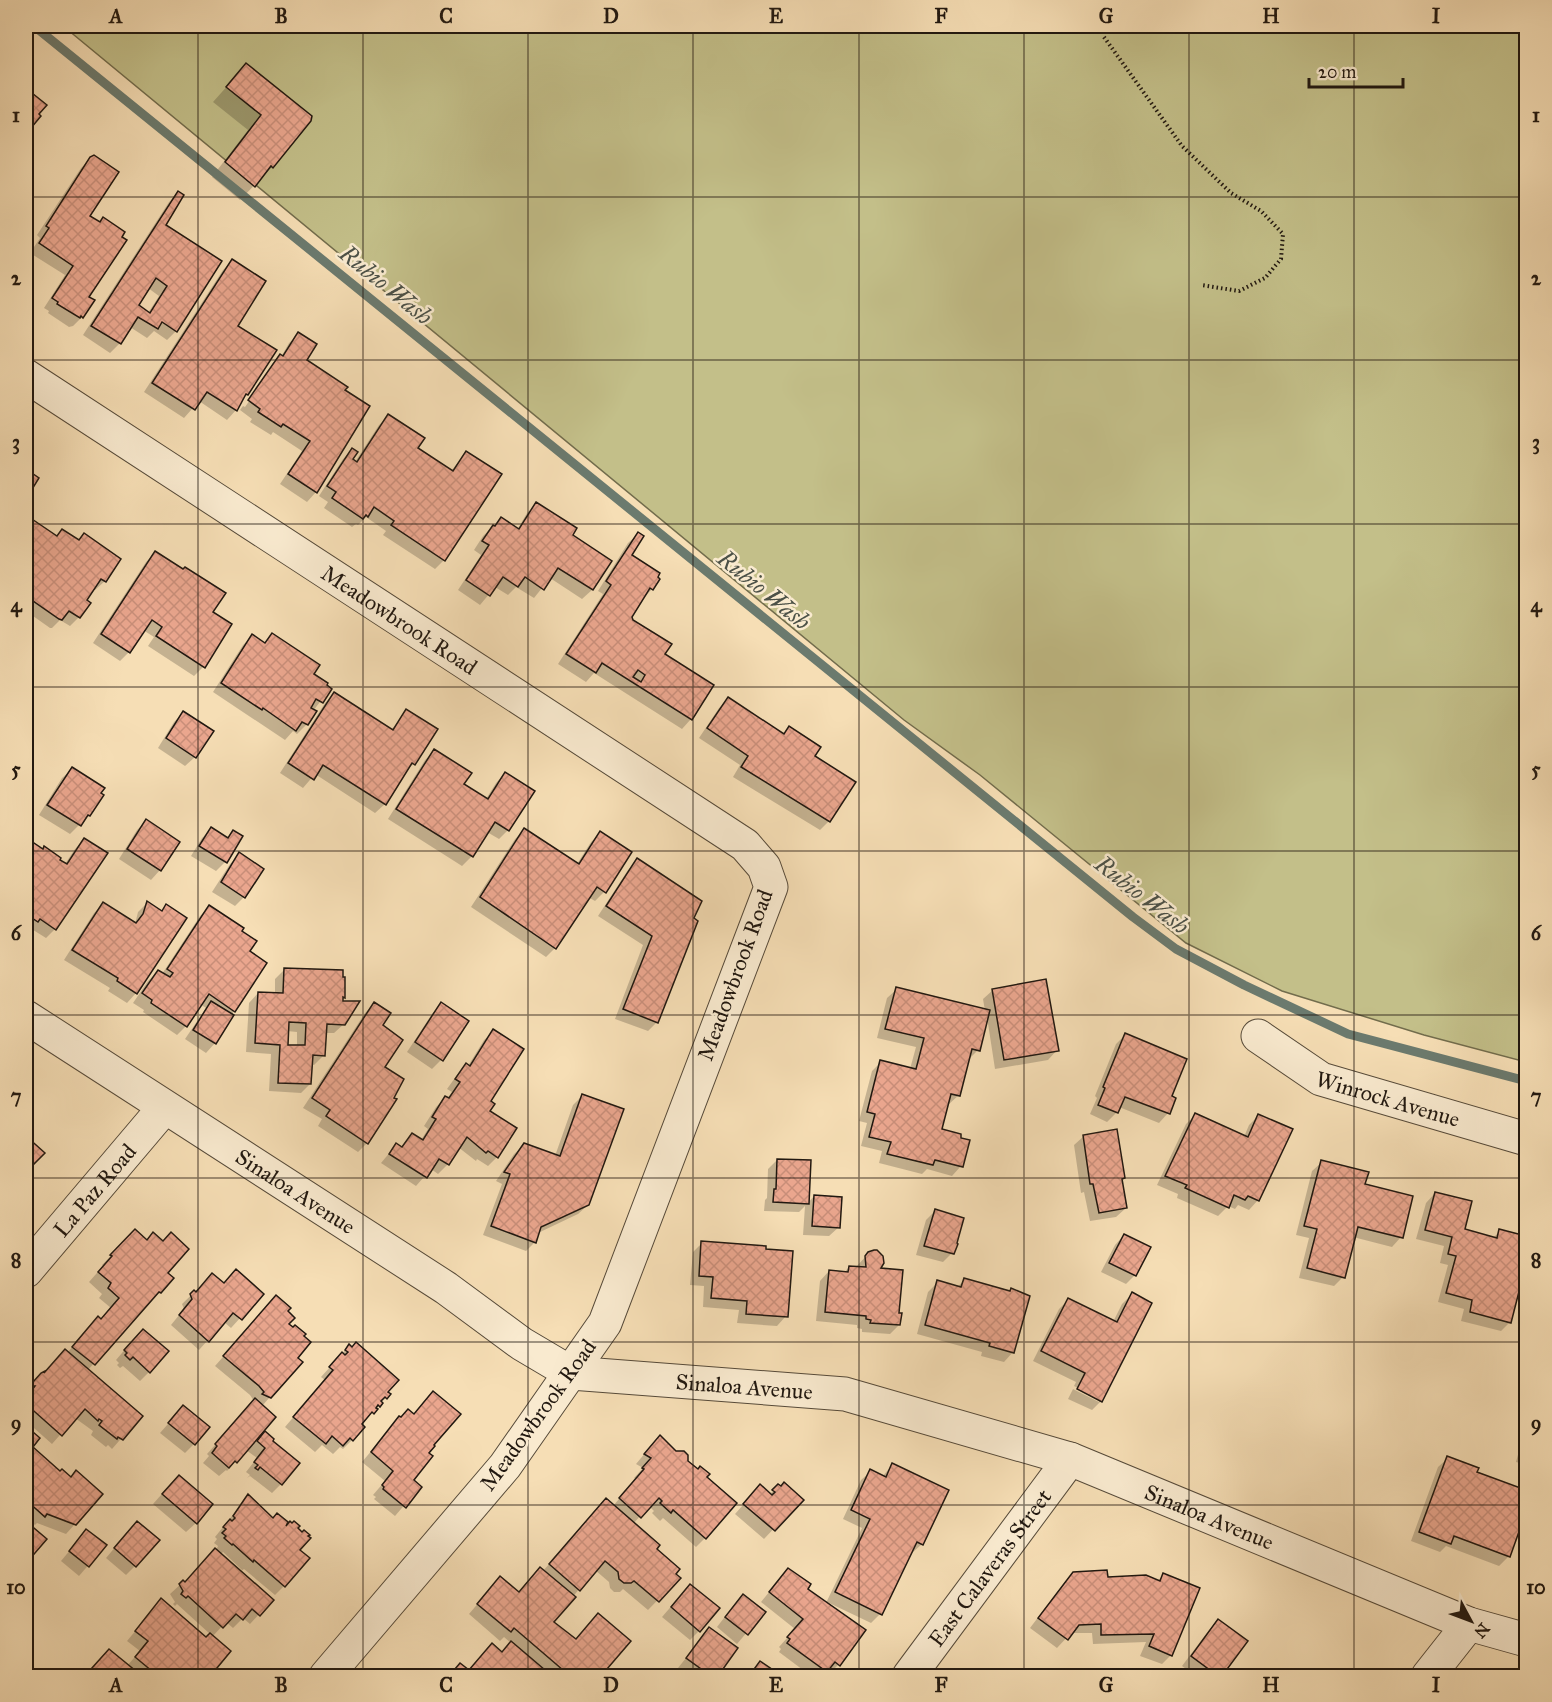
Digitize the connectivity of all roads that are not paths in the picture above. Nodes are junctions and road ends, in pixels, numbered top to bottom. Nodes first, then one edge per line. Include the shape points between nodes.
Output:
1 (26, 376) edge
2 (26, 1017) edge
3 (1258, 1036) dead end
4 (164, 1108) junction
5 (1527, 1139) edge
6 (26, 1271) edge
7 (571, 1373) junction
8 (1070, 1459) junction
9 (1469, 1624) junction
10 (1527, 1640) edge
11 (326, 1677) edge
12 (909, 1677) edge
13 (1428, 1677) edge

1 - 7 street, Meadowbrook Road via 745,845 765,867 771,887 605,1323
2 - 4 street, Sinaloa Avenue
3 - 5 street, Winrock Avenue via 1321,1079
4 - 6 street, La Paz Road
4 - 7 street, Sinaloa Avenue via 446,1288 522,1344
7 - 8 street, Sinaloa Avenue via 845,1394
7 - 11 street, Meadowbrook Road via 505,1466
8 - 9 street, Sinaloa Avenue
8 - 12 street, East Calaveras Street
9 - 10 street, Sinaloa Avenue
9 - 13 street

